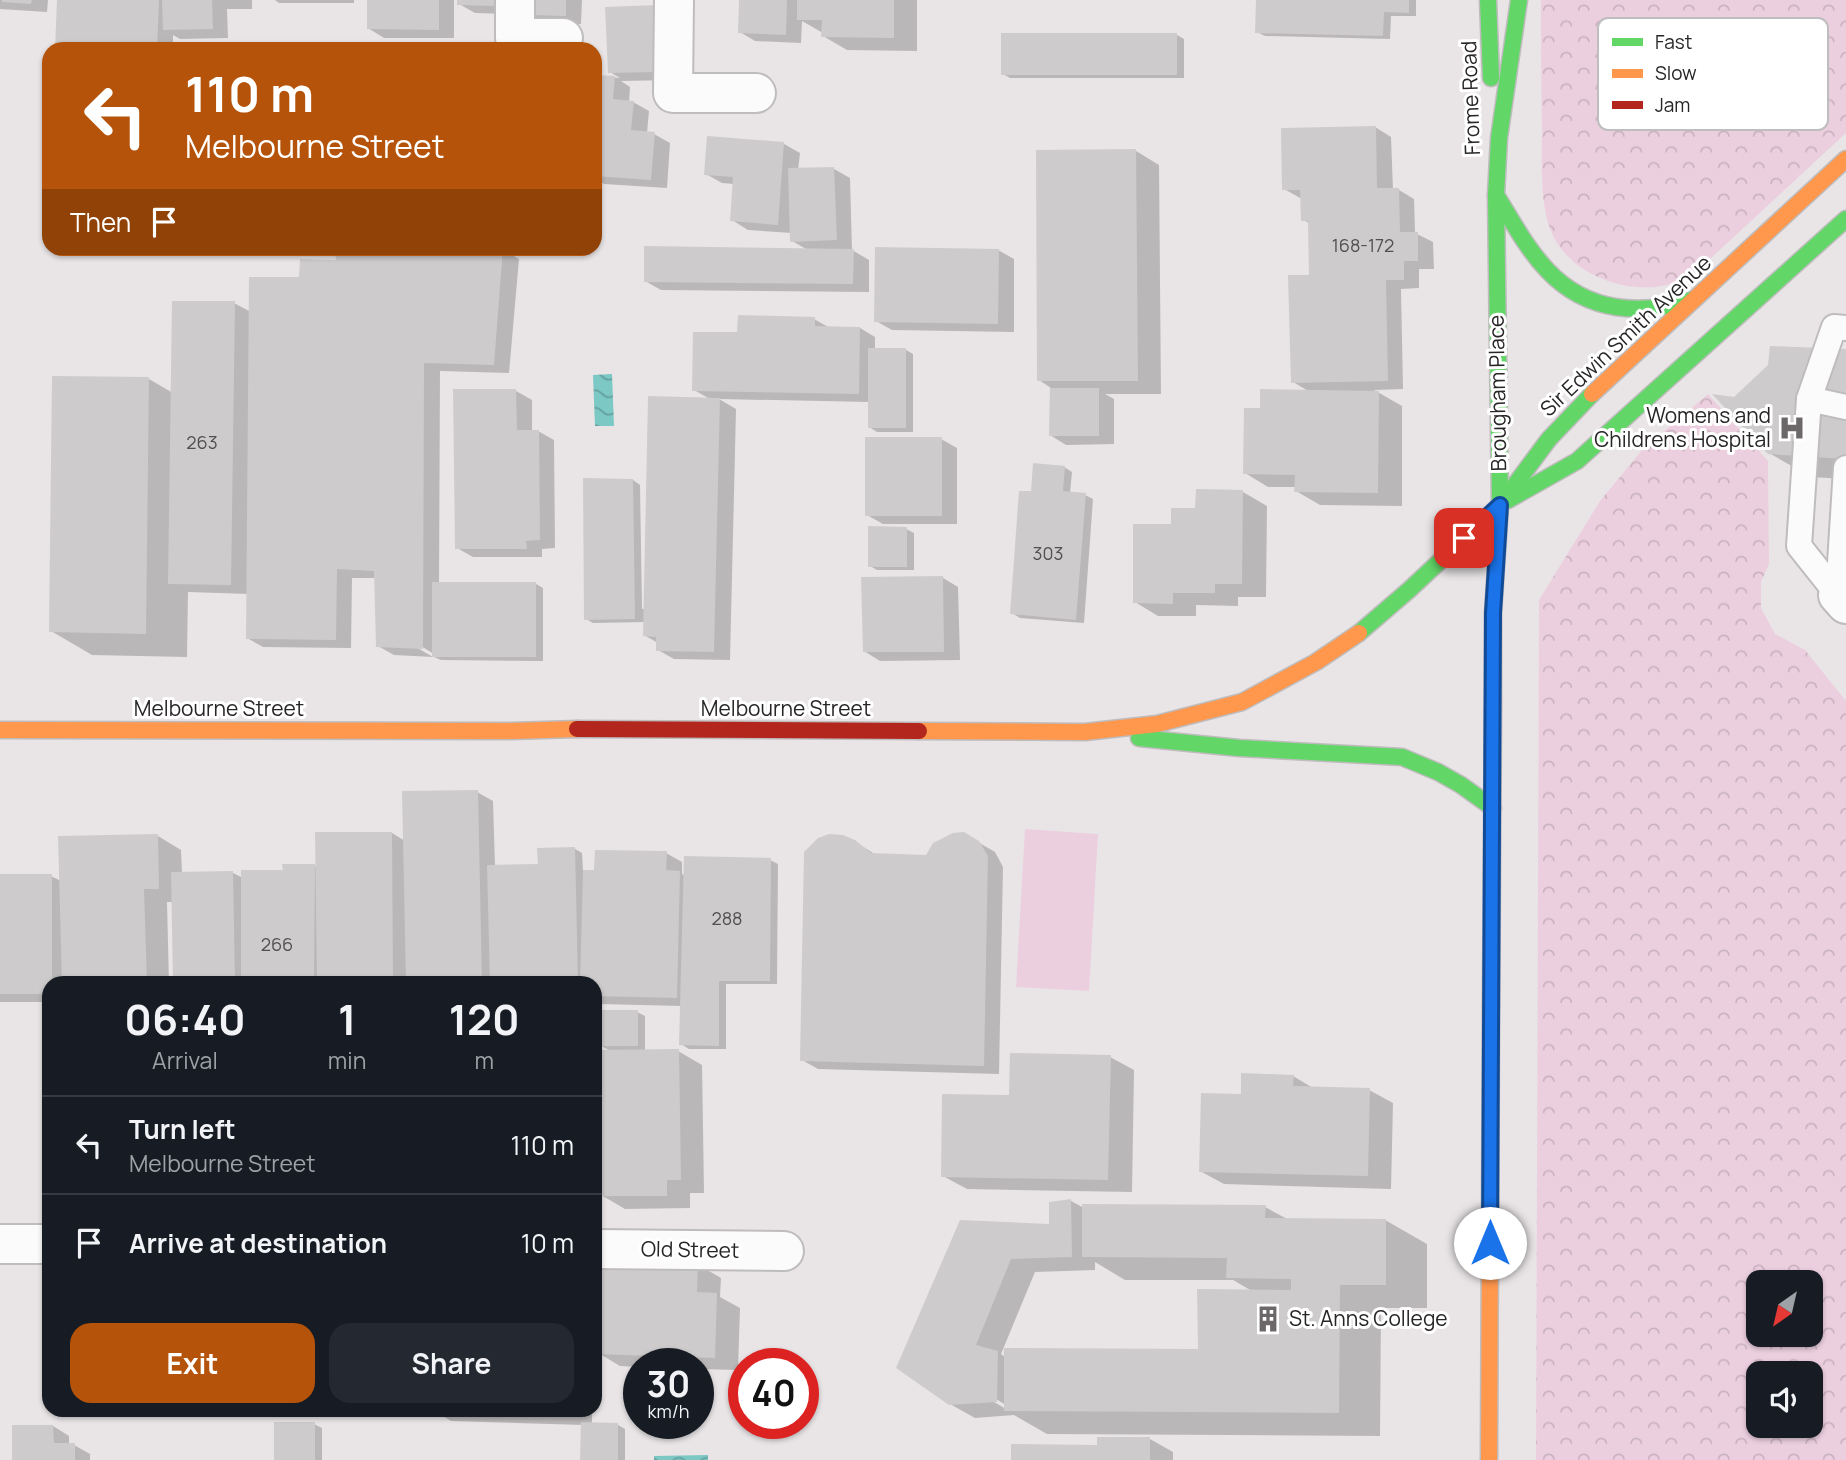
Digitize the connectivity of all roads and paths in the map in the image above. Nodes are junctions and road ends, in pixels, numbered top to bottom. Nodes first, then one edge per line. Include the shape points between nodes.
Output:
1 (515, 0) edge
2 (674, 0) edge
3 (1488, 0) edge
4 (1519, 0) edge
5 (563, 38) dead end
6 (757, 93) dead end
7 (1846, 159) edge
8 (1496, 195) junction
9 (1846, 219) edge
10 (1696, 298) junction
11 (1846, 328) edge
12 (1809, 399) junction
13 (1846, 407) edge
14 (1846, 468) edge
15 (1500, 505) junction
16 (1842, 600) edge
17 (0, 730) edge
18 (1085, 732) junction
19 (1493, 808) junction
20 (0, 1244) edge
21 (42, 1244) edge
22 (602, 1249) edge
23 (784, 1251) dead end
24 (1489, 1460) edge

1 - 5 street via 515,38
2 - 6 street via 673,93
3 - 8 main road, Frome Road
4 - 8 main road, Brougham Place via 1499,138
7 - 10 main road, Sir Edwin Smith Avenue
8 - 10 main road via 1537,257 1577,295 1639,310
8 - 15 main road, Brougham Place
9 - 15 main road via 1577,461
10 - 15 main road, Sir Edwin Smith Avenue via 1582,403
11 - 12 lane via 1834,327
12 - 13 lane
12 - 16 lane via 1799,546
14 - 16 lane
15 - 18 main road, Melbourne Street via 1354,637 1282,681 1242,702 1203,713 1157,724
15 - 19 main road, Brougham Place via 1494,588
17 - 18 main road, Melbourne Street
18 - 19 main road via 1239,748 1402,757 1439,772
19 - 24 main road, Brougham Place
20 - 21 street
22 - 23 street, Old Street

